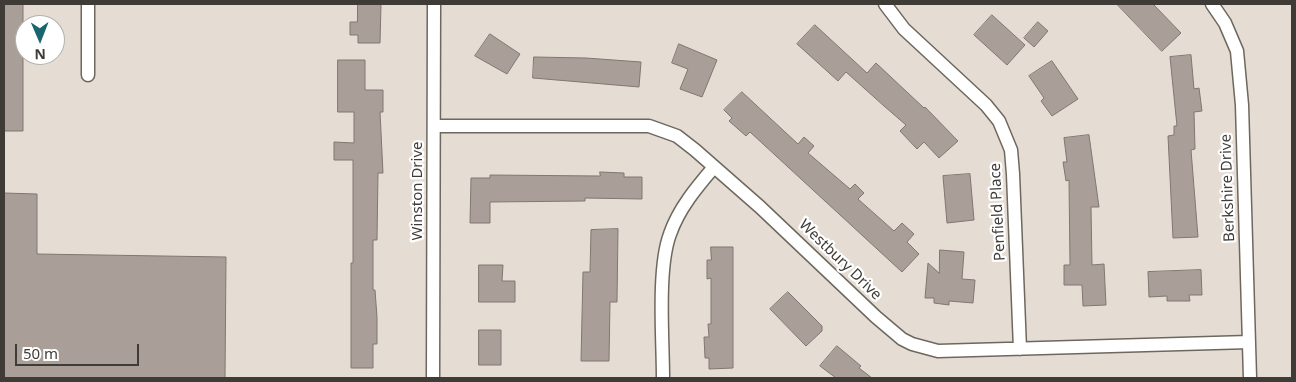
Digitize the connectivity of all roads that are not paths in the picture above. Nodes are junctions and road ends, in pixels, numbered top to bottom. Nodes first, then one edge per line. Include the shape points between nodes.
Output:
1 (88, 4) edge
2 (434, 4) edge
3 (885, 4) edge
4 (1212, 4) edge
5 (88, 75) dead end
6 (435, 126) junction
7 (714, 166) junction
8 (1249, 342) junction
9 (1020, 348) junction
10 (433, 378) edge
11 (663, 378) edge
12 (1250, 378) edge

1 - 5 street
2 - 6 street, Winston Drive
3 - 9 street, Penfield Place via 904,29 986,105 1002,128 1010,150 1013,174
4 - 8 street, Berkshire Drive via 1225,23 1238,60
6 - 7 street, Westbury Drive via 649,126 677,136
6 - 10 street, Winston Drive
7 - 9 street, Westbury Drive via 907,342 938,351
7 - 11 street via 690,196 669,235 663,266
8 - 9 street, Westbury Drive
8 - 12 street, Berkshire Drive

